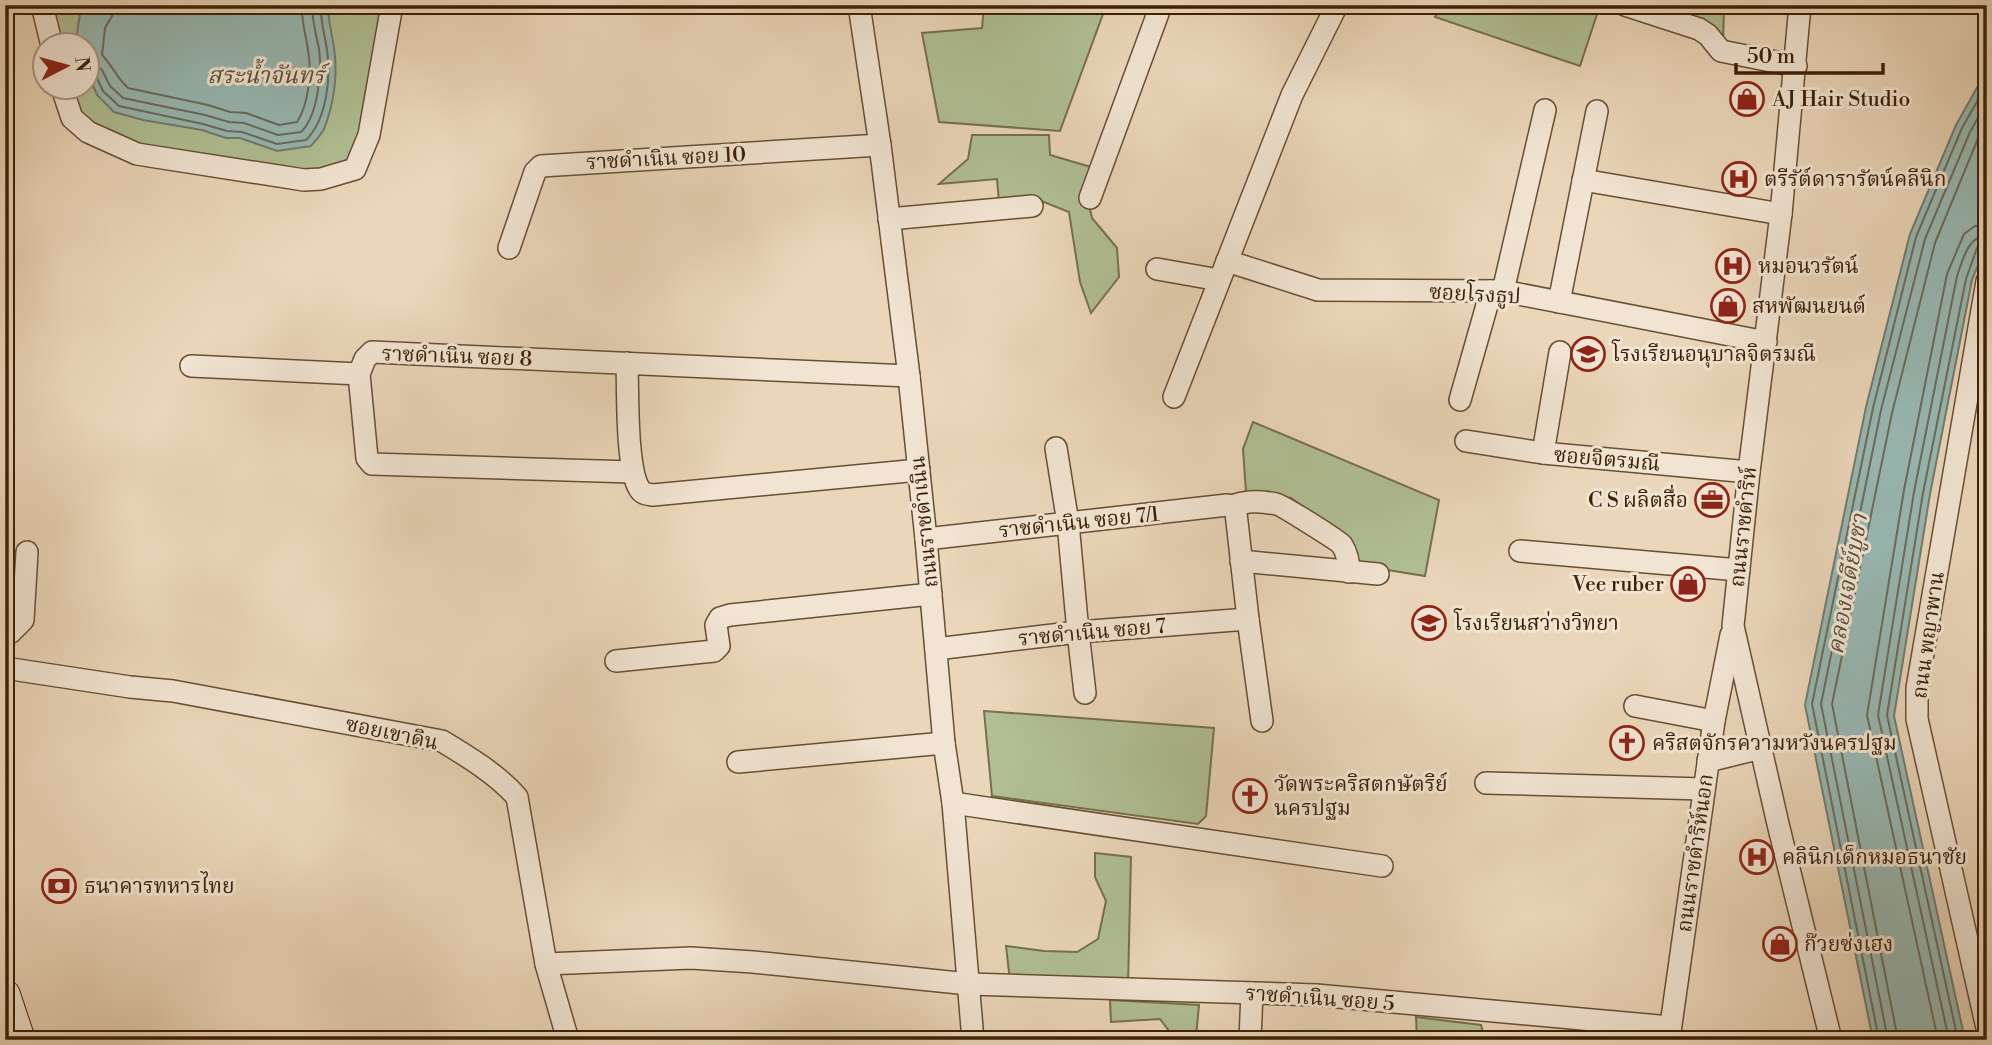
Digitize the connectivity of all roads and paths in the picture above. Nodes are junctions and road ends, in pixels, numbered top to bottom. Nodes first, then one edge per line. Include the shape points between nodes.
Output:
1 (42, 5) edge
2 (392, 5) edge
3 (859, 5) edge
4 (1161, 5) edge
5 (1337, 5) edge
6 (1625, 5) edge
7 (1800, 5) edge
8 (49, 32) edge
9 (1796, 66) junction
10 (67, 102) edge
11 (1545, 110) dead end
12 (1597, 111) dead end
13 (880, 145) junction
14 (1583, 180) junction
15 (1090, 198) dead end
16 (1032, 206) dead end
17 (1781, 214) junction
18 (889, 219) junction
19 (509, 248) dead end
20 (1157, 269) dead end
21 (1223, 271) junction
22 (1987, 281) edge
23 (1497, 291) junction
24 (1559, 302) junction
25 (1766, 342) junction
26 (1560, 352) dead end
27 (627, 362) junction
28 (191, 366) dead end
29 (359, 374) junction
30 (909, 376) junction
31 (1174, 397) dead end
32 (1460, 400) dead end
33 (1465, 441) dead end
34 (1056, 448) dead end
35 (1543, 453) junction
36 (919, 470) junction
37 (632, 472) junction
38 (1749, 472) junction
39 (1232, 506) junction
40 (1068, 523) junction
41 (926, 539) junction
42 (1520, 551) dead end
43 (27, 552) dead end
44 (1241, 561) junction
45 (1739, 570) junction
46 (1349, 572) junction
47 (1378, 575) dead end
48 (931, 594) junction
49 (1248, 619) junction
50 (1733, 626) junction
51 (1078, 632) junction
52 (5, 635) edge
53 (936, 649) junction
54 (616, 661) dead end
55 (5, 668) edge
56 (1085, 693) dead end
57 (1635, 706) dead end
58 (1262, 721) dead end
59 (1714, 721) junction
60 (944, 743) junction
61 (1761, 748) junction
62 (1708, 761) junction
63 (738, 762) dead end
64 (1486, 783) dead end
65 (1704, 789) junction
66 (953, 803) junction
67 (1382, 866) dead end
68 (546, 964) junction
69 (969, 984) junction
70 (1252, 993) junction
71 (5, 995) edge
72 (1987, 1028) edge
73 (1670, 1033) edge
74 (1987, 1038) edge
75 (20, 1040) edge
76 (568, 1040) edge
77 (973, 1040) edge
78 (1250, 1040) edge
79 (1831, 1040) edge
80 (1980, 1040) edge

1 - 8 street
2 - 10 street via 362,153 355,169 321,180 137,154 88,132 72,118
3 - 13 street, ถนนราชดำเนิน
4 - 15 street
5 - 21 street via 1292,95
6 - 9 street via 1699,29 1721,51
7 - 9 street, ถนนราชดำริห์
9 - 17 street, ถนนราชดำริห์
11 - 23 street
12 - 14 street
13 - 18 street, ถนนราชดำเนิน
13 - 19 street, ราชดำเนิน ซอย 10 via 541,166
14 - 17 street
14 - 24 street
16 - 18 street
17 - 25 street, ถนนราชดำริห์
18 - 30 street, ถนนราชดำเนิน
20 - 21 street, ซอยโรงธูป
21 - 23 street, ซอยโรงธูป via 1326,291
21 - 31 street
22 - 72 street, ถนน พญาพาน via 1917,688 1917,719
23 - 24 street, ซอยโรงธูป
23 - 32 street
24 - 25 street, ซอยโรงธูป
25 - 38 street, ถนนราชดำริห์
26 - 35 street
27 - 29 street, ราชดำเนิน ซอย 8 via 372,352
27 - 30 street, ราชดำเนิน ซอย 8
27 - 37 street
28 - 29 street
29 - 37 street, ราชดำเนิน ซอย 8 via 367,458 372,464
30 - 36 street, ถนนราชดำเนิน
33 - 35 street, ซอยจิตรมณี
34 - 40 street
35 - 38 street, ซอยจิตรมณี
36 - 37 street via 653,495 639,490
36 - 41 street, ถนนราชดำเนิน
38 - 45 street, ถนนราชดำริห์
39 - 40 street, ราชดำเนิน ซอย 7/1
39 - 44 street
39 - 46 street, ราชดำเนิน ซอย 7/1 via 1279,504 1340,542
40 - 41 street, ราชดำเนิน ซอย 7/1
40 - 51 street
41 - 48 street, ถนนราชดำเนิน
42 - 45 street
43 - 52 street via 23,620
44 - 46 street
44 - 49 street
45 - 50 street, ถนนราชดำริห์
46 - 47 street
48 - 53 street, ถนนราชดำเนิน
48 - 54 street via 730,615 716,625 719,646 714,651
49 - 51 street, ราชดำเนิน ซอย 7
49 - 58 street
50 - 59 street, ถนนราชดำริห์นอก
50 - 61 street, ถนนราชดำริห์
51 - 53 street, ราชดำเนิน ซอย 7
51 - 56 street
53 - 60 street, ถนนราชดำเนิน
55 - 68 street, ซอยเขาดิน via 173,691 442,741 506,785 516,797
57 - 59 street
59 - 62 street, ถนนราชดำริห์นอก
60 - 63 street
60 - 66 street, ถนนราชดำเนิน
61 - 62 street
61 - 79 street, ถนนราชดำริห์
62 - 65 street, ถนนราชดำริห์นอก
64 - 65 street
65 - 73 street, ถนนราชดำริห์นอก
66 - 67 street
66 - 69 street, ถนนราชดำเนิน
68 - 69 street, ราชดำเนิน ซอย 5 via 691,958
68 - 76 street, ซอยเขาดิน
69 - 70 street, ราชดำเนิน ซอย 5
69 - 77 street, ถนนราชดำเนิน
70 - 73 street, ราชดำเนิน ซอย 5 via 1316,995
70 - 78 street
71 - 75 main road
74 - 80 street

